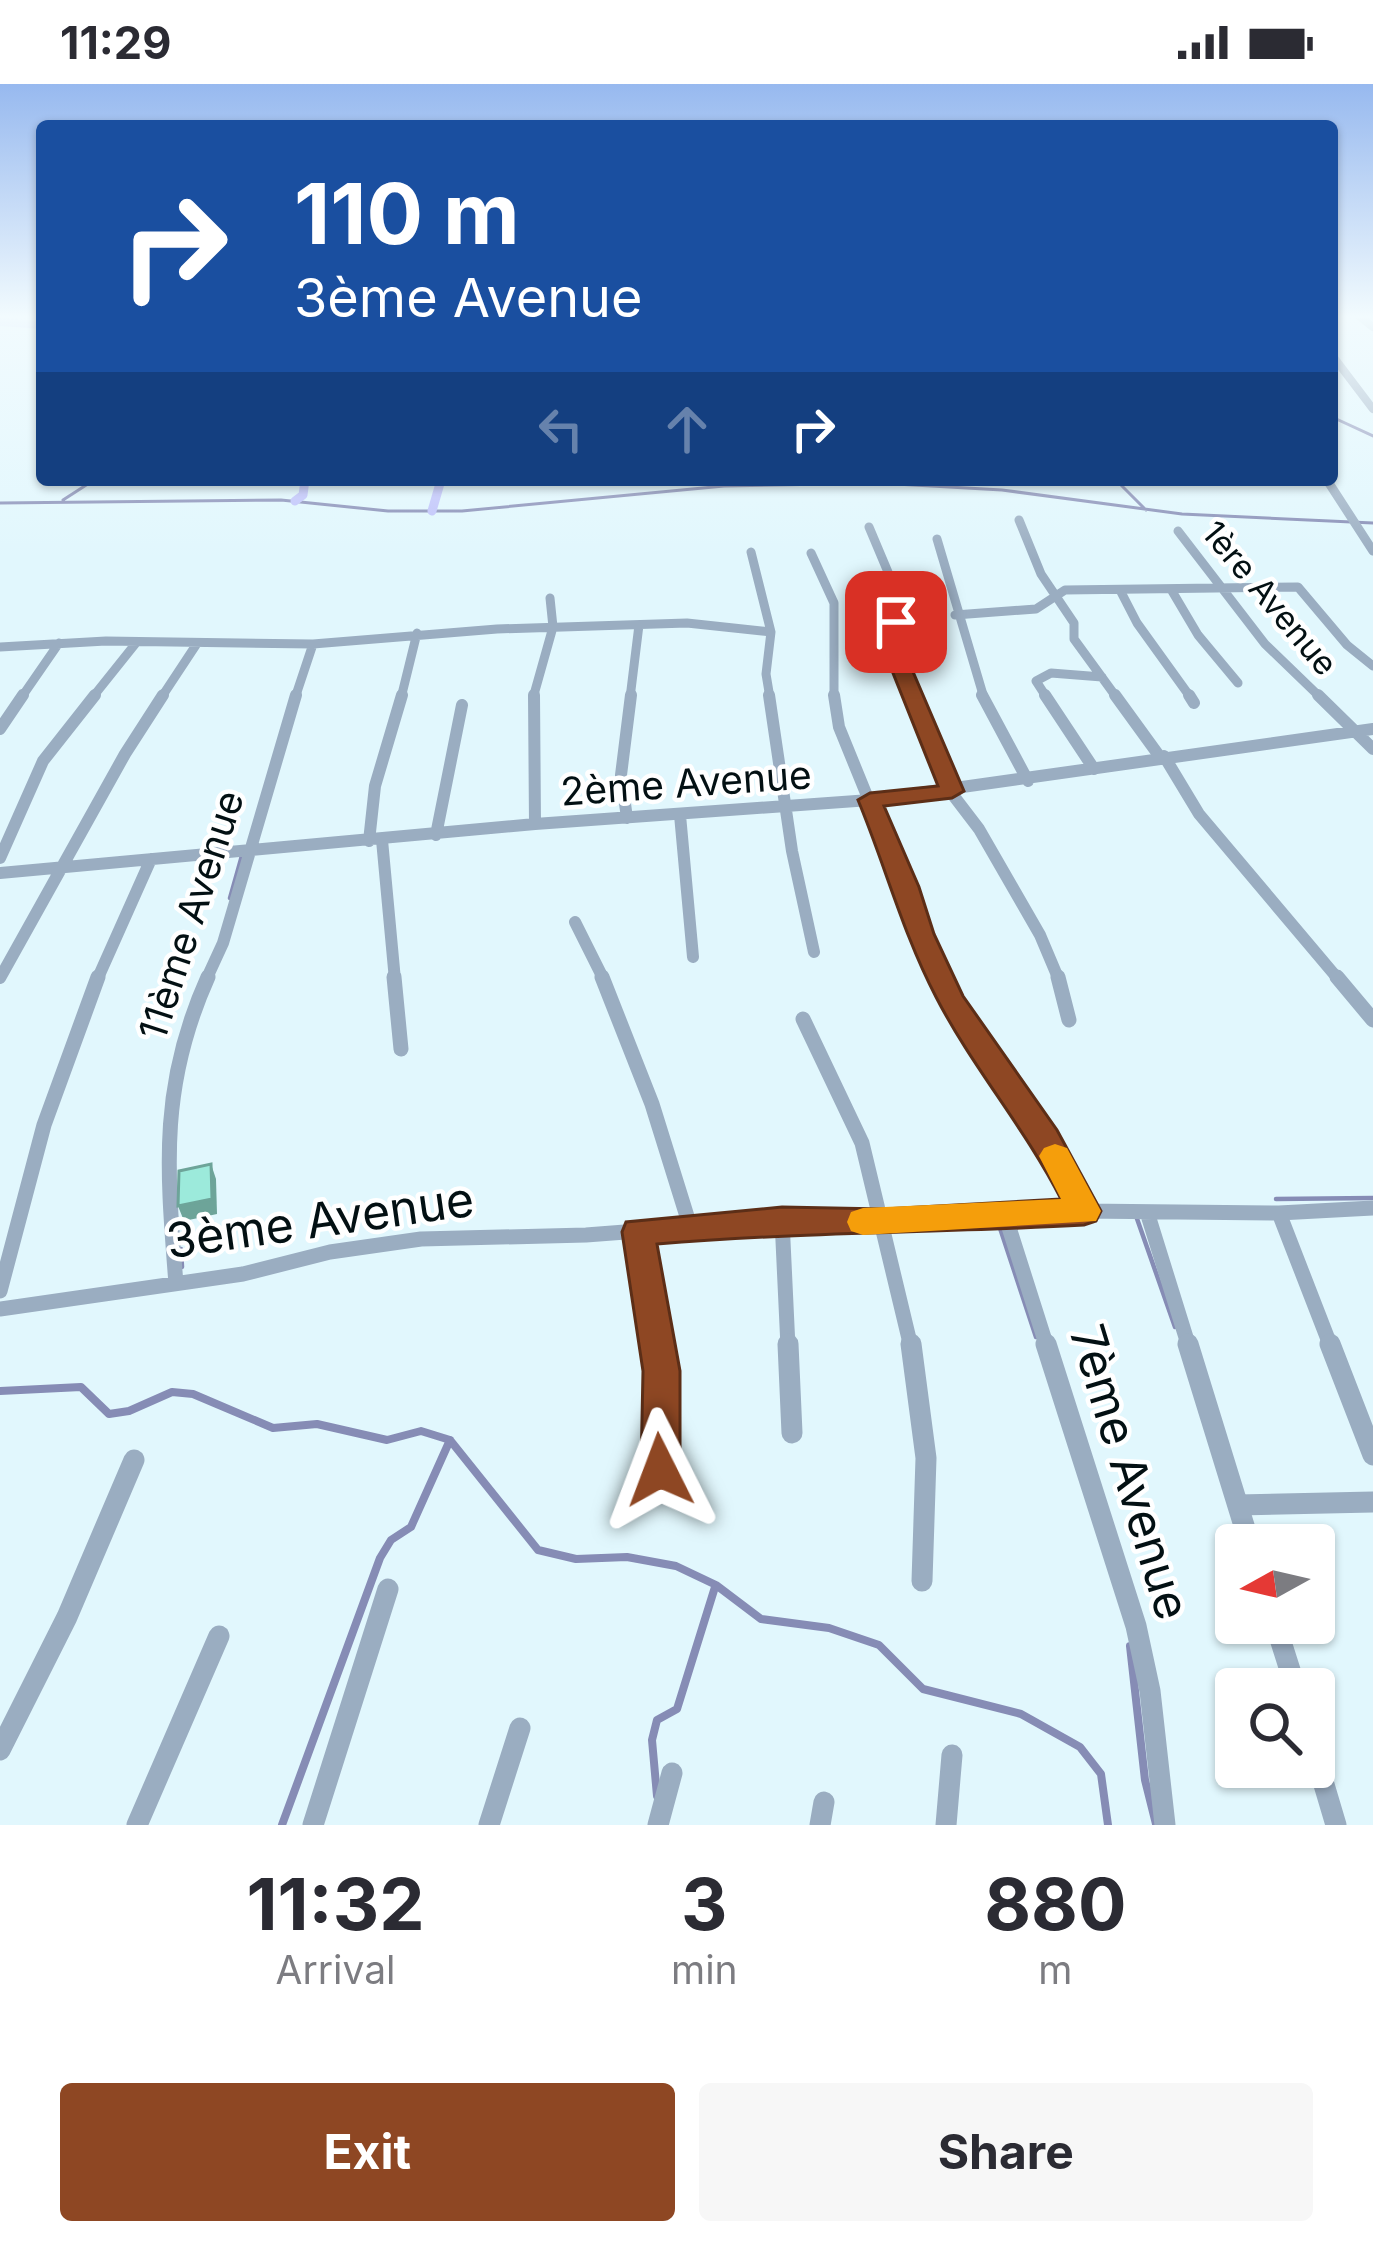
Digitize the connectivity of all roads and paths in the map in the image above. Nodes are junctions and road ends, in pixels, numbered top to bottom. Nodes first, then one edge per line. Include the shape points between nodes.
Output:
1 (1331, 486) edge
2 (1018, 520) dead end
3 (868, 526) dead end
4 (1178, 530) dead end
5 (937, 539) dead end
6 (1373, 550) edge
7 (751, 552) dead end
8 (812, 553) dead end
9 (1172, 590) junction
10 (1223, 591) junction
11 (1121, 592) junction
12 (1054, 594) junction
13 (550, 598) dead end
14 (955, 615) junction
15 (639, 625) junction
16 (553, 628) junction
17 (771, 632) junction
18 (417, 633) junction
19 (59, 643) junction
20 (136, 643) junction
21 (314, 644) junction
22 (196, 645) junction
23 (0, 647) edge
24 (1373, 666) edge
25 (1102, 677) junction
26 (1238, 683) dead end
27 (1194, 703) dead end
28 (462, 705) dead end
29 (0, 729) edge
30 (1366, 730) edge
31 (1373, 748) edge
32 (1162, 757) junction
33 (1094, 769) junction
34 (1028, 781) junction
35 (952, 791) junction
36 (870, 800) junction
37 (786, 808) junction
38 (680, 815) junction
39 (627, 818) junction
40 (535, 824) junction
41 (436, 835) junction
42 (376, 840) junction
43 (250, 852) junction
44 (0, 858) edge
45 (151, 859) junction
46 (62, 870) junction
47 (0, 873) edge
48 (575, 922) dead end
49 (814, 952) dead end
50 (693, 957) dead end
51 (0, 977) edge
52 (803, 1019) dead end
53 (1069, 1020) dead end
54 (1373, 1020) edge
55 (401, 1049) dead end
56 (1373, 1208) edge
57 (1084, 1211) junction
58 (1147, 1212) junction
59 (1280, 1213) junction
60 (1006, 1218) junction
61 (782, 1220) junction
62 (884, 1222) junction
63 (690, 1226) junction
64 (638, 1232) junction
65 (176, 1284) junction
66 (0, 1292) edge
67 (0, 1310) edge
68 (792, 1433) dead end
69 (1373, 1455) edge
70 (134, 1460) dead end
71 (660, 1470) dead end
72 (1373, 1502) edge
73 (1238, 1505) junction
74 (1244, 1524) edge
75 (922, 1580) dead end
76 (388, 1589) dead end
77 (219, 1636) dead end
78 (520, 1728) dead end
79 (0, 1750) edge
80 (952, 1755) dead end
81 (672, 1772) dead end
82 (1325, 1788) edge
83 (137, 1825) edge
84 (313, 1825) edge
85 (489, 1825) edge
86 (658, 1825) edge
87 (946, 1825) edge
88 (1166, 1825) edge
89 (1336, 1825) edge

1 - 6 street
2 - 12 street
3 - 35 street via 893,584 895,653
4 - 10 street, 1ère Avenue
5 - 14 street
7 - 17 street
8 - 36 street via 834,603 834,711
9 - 10 street
9 - 11 street
9 - 26 street
10 - 24 street via 1302,589
10 - 30 street, 1ère Avenue via 1282,662
11 - 12 street
11 - 27 street
12 - 14 street via 1036,609
12 - 25 street
13 - 16 street
14 - 34 street via 981,694
15 - 16 street
15 - 17 street
15 - 39 street via 622,756
16 - 18 street
16 - 40 street via 532,700
17 - 37 street via 766,674
18 - 21 street
18 - 42 street via 377,761
19 - 20 street
19 - 23 street
19 - 29 street
20 - 22 street
20 - 44 street via 43,760
21 - 22 street
21 - 43 street, 11ème Avenue
22 - 46 street
25 - 32 street
25 - 33 street via 1051,673 1036,681
28 - 41 street
30 - 31 street, 1ère Avenue
30 - 32 street, 2ème Avenue
32 - 33 street, 2ème Avenue
32 - 54 street via 1198,814
33 - 34 street, 2ème Avenue
34 - 35 street, 2ème Avenue
35 - 36 street, 2ème Avenue
35 - 53 street via 1040,935
36 - 37 street, 2ème Avenue
36 - 57 street via 951,998 1046,1138
37 - 38 street, 2ème Avenue
37 - 49 street
38 - 39 street, 2ème Avenue
38 - 50 street
39 - 40 street, 2ème Avenue
40 - 41 street, 2ème Avenue
41 - 42 street, 2ème Avenue
42 - 43 street, 2ème Avenue
42 - 55 street
43 - 45 street, 2ème Avenue
43 - 65 street, 11ème Avenue via 178,1065 166,1150
45 - 46 street, 2ème Avenue
45 - 66 street via 65,1063
46 - 47 street, 2ème Avenue
46 - 51 street
48 - 63 street via 652,1104
52 - 62 street via 849,1106
56 - 59 street, 3ème Avenue
57 - 58 street, 3ème Avenue
57 - 60 street, 3ème Avenue
58 - 59 street, 3ème Avenue
58 - 73 street
59 - 69 street
60 - 62 street, 3ème Avenue
60 - 88 street, 7ème Avenue via 1136,1626
61 - 62 street, 3ème Avenue
61 - 63 street, 3ème Avenue
61 - 68 street
62 - 75 street via 926,1413 931,1516
63 - 64 street, 3ème Avenue
64 - 65 street, 3ème Avenue via 422,1239
64 - 71 street via 661,1371
65 - 67 street, 3ème Avenue
70 - 79 street
72 - 73 street
73 - 74 street
76 - 84 street
77 - 83 street
78 - 85 street
80 - 87 street
81 - 86 street
82 - 89 street

